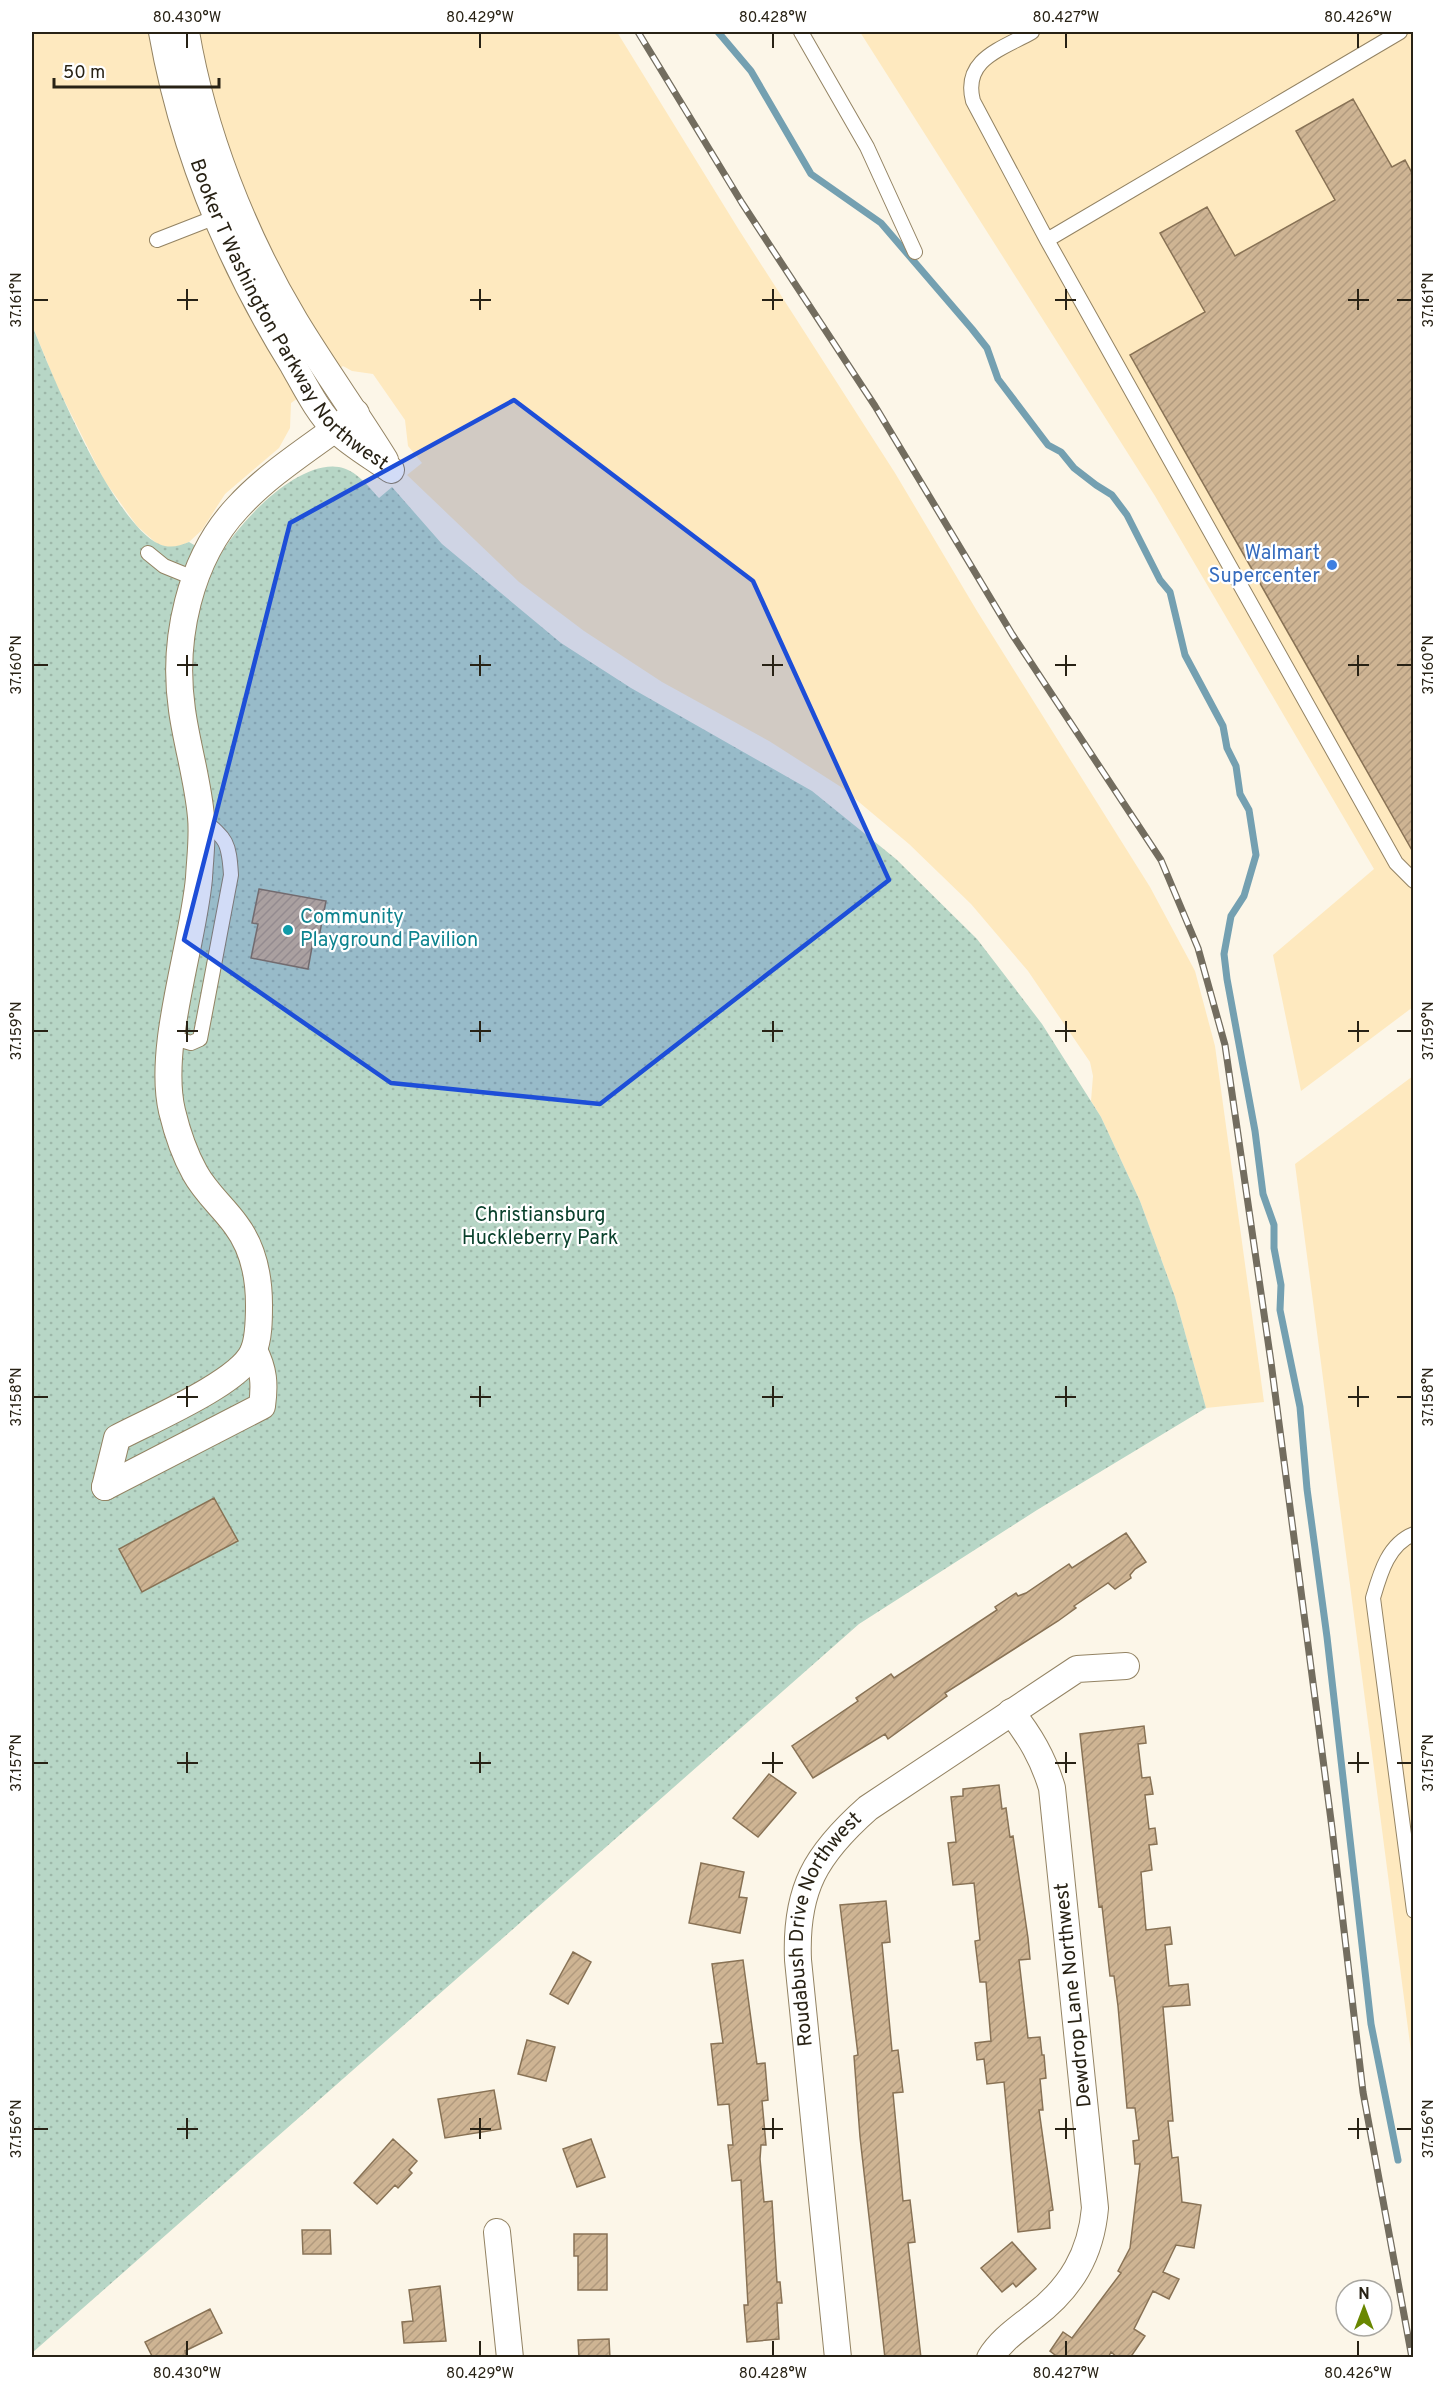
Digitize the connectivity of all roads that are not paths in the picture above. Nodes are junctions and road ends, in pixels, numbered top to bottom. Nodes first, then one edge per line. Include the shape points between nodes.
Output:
1 (162, 32) edge
2 (186, 32) edge
3 (801, 32) edge
4 (1032, 32) edge
5 (1400, 32) edge
6 (216, 217) junction
7 (157, 240) dead end
8 (1047, 240) junction
9 (915, 252) dead end
10 (356, 413) junction
11 (335, 429) junction
12 (148, 553) dead end
13 (196, 579) junction
14 (1413, 881) edge
15 (254, 1350) junction
16 (1413, 1534) edge
17 (1126, 1666) dead end
18 (1011, 1712) junction
19 (1413, 1911) edge
20 (497, 2232) dead end
21 (510, 2358) edge
22 (838, 2358) edge
23 (990, 2358) edge

1 - 6 street, Booker T Washington Parkway Northwest via 196,167
2 - 10 street, Booker T Washington Parkway Northwest via 217,154 248,229 294,319
3 - 9 lane via 867,147
4 - 8 lane via 980,61 969,87 982,120
5 - 8 lane
6 - 7 lane
6 - 11 street, Booker T Washington Parkway Northwest via 272,332
8 - 14 lane via 1396,863
10 - 11 street
10 - 11 street, Booker T Washington Parkway Northwest via 391,470
11 - 13 street via 236,508 217,534
12 - 13 lane via 164,566
13 - 15 street via 183,624 180,692 201,819 196,905 171,1037 169,1093 194,1172 237,1226 253,1255 259,1284
15 - 15 street via 246,1365 229,1379 117,1438 105,1487 262,1406 265,1382
16 - 19 lane via 1383,1563 1373,1598
17 - 18 street, Roudabush Drive Northwest via 1077,1669
18 - 22 street, Roudabush Drive Northwest via 868,1808 841,1832 819,1861 804,1893 796,1926 798,1960
18 - 23 street, Dewdrop Lane Northwest via 1035,1744 1052,1788 1095,2208 1088,2251 1067,2286 1012,2333
20 - 21 street

